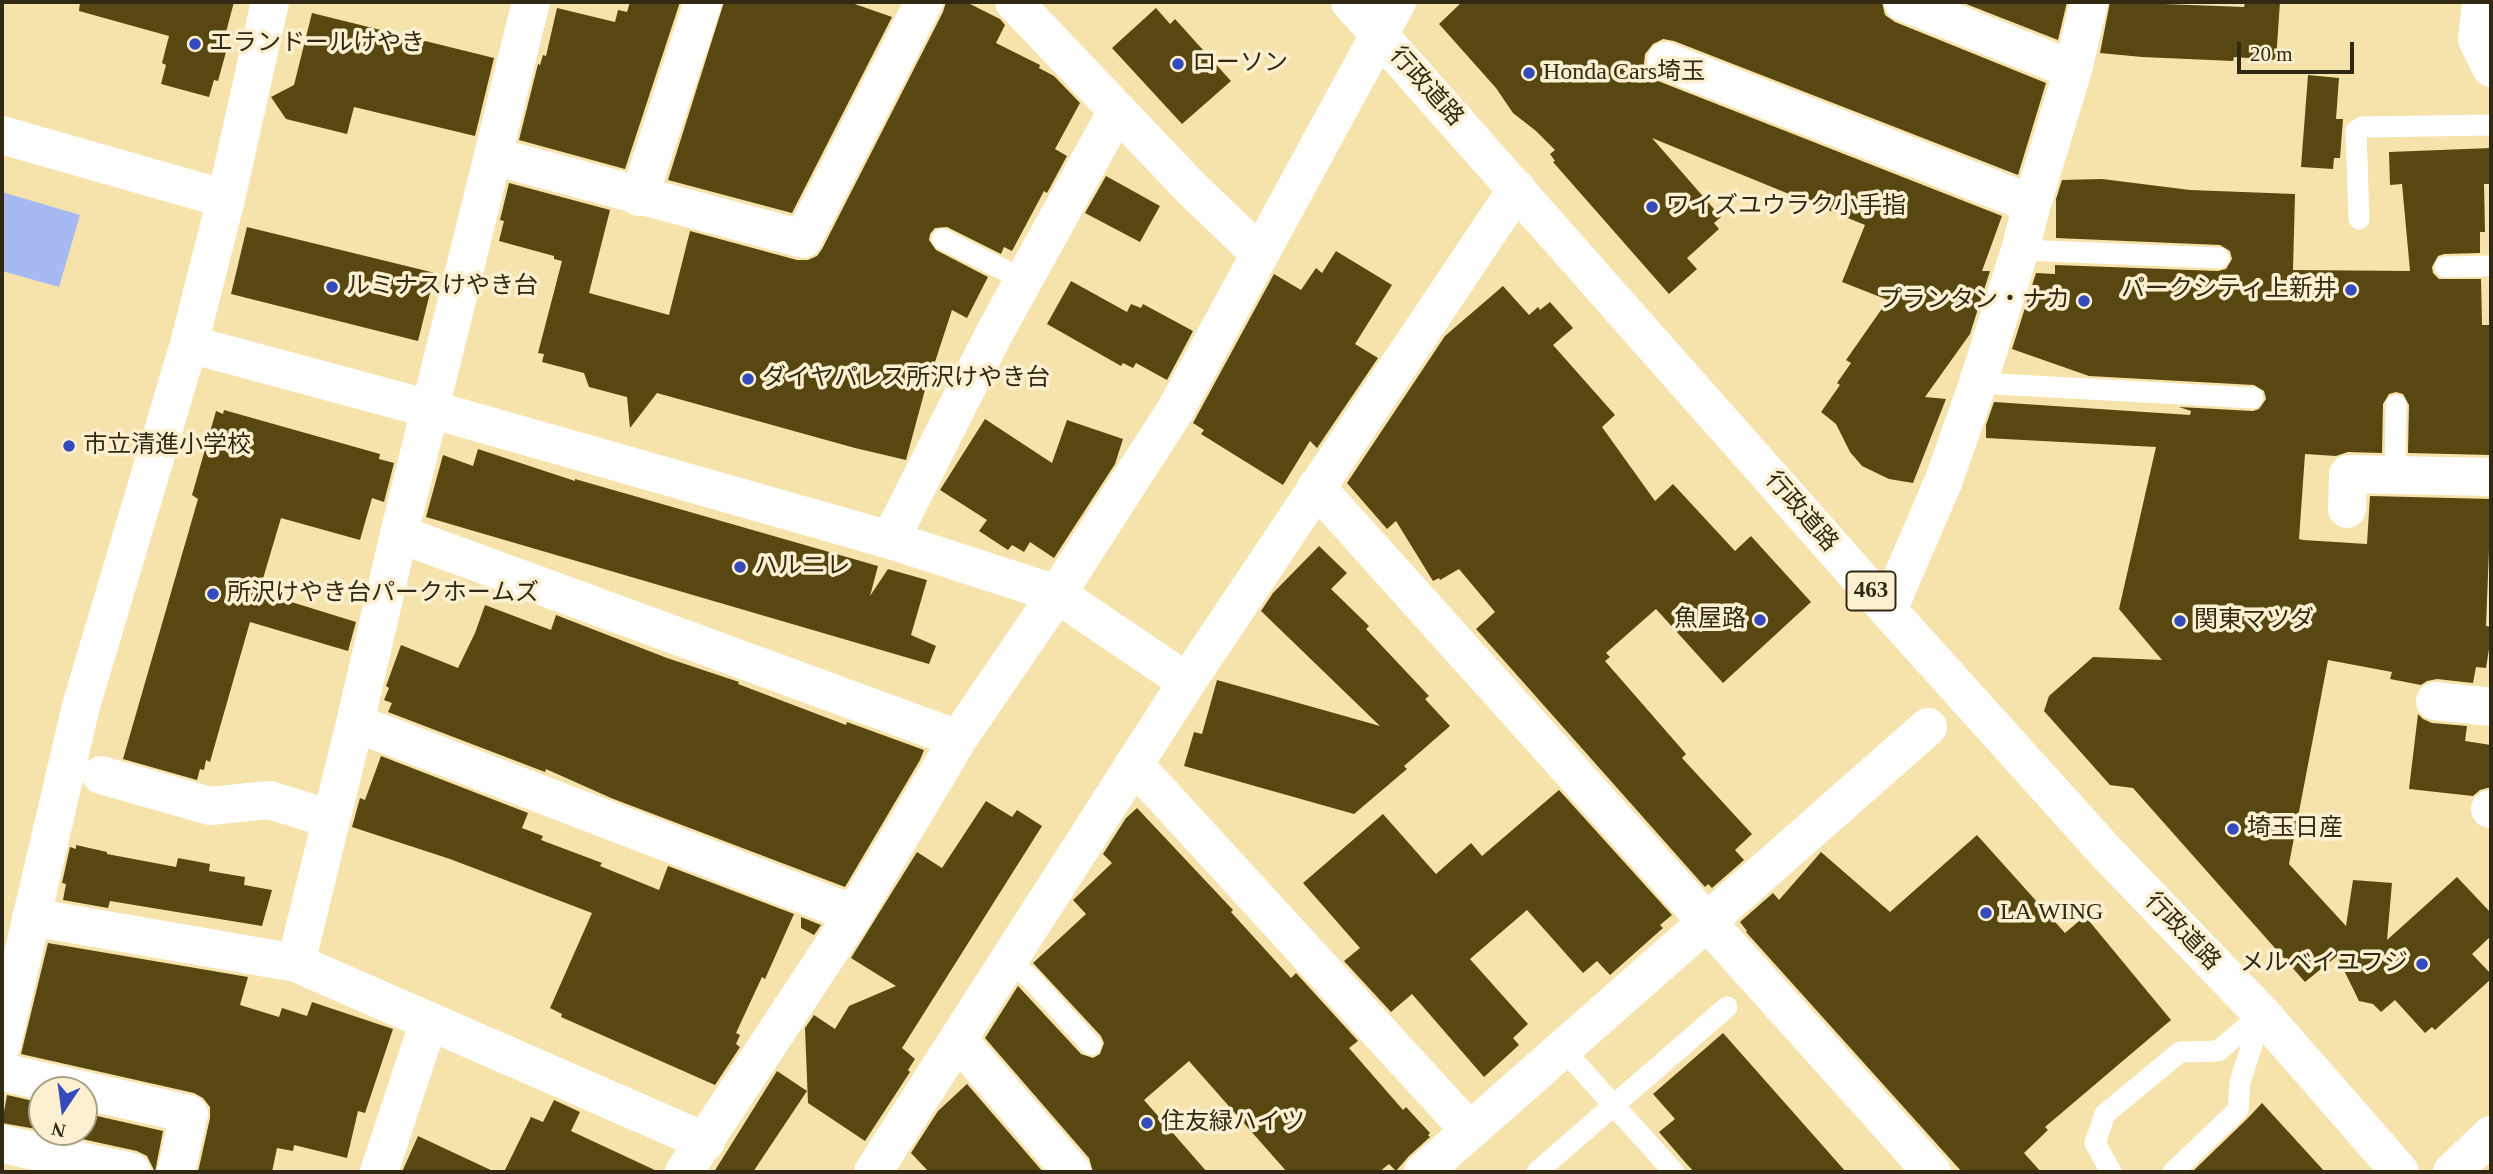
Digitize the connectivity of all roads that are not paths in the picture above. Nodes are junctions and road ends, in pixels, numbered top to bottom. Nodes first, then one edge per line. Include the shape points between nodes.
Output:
1 (270, 2) edge
2 (531, 2) edge
3 (703, 2) edge
4 (924, 2) edge
5 (1014, 2) edge
6 (1350, 2) edge
7 (1397, 2) edge
8 (1903, 2) edge
9 (2089, 2) edge
10 (2481, 2) edge
11 (1379, 35) junction
12 (1665, 61) dead end
13 (2491, 68) edge
14 (2073, 70) junction
15 (1117, 111) junction
16 (2491, 125) edge
17 (2, 135) edge
18 (493, 156) junction
19 (1517, 189) junction
20 (639, 197) junction
21 (226, 199) junction
22 (2032, 204) junction
23 (2359, 219) dead end
24 (942, 239) dead end
25 (2021, 250) junction
26 (1259, 254) junction
27 (2219, 258) dead end
28 (2491, 266) edge
29 (2445, 267) dead end
30 (1024, 279) junction
31 (189, 344) junction
32 (1978, 383) junction
33 (2253, 398) dead end
34 (2396, 405) dead end
35 (430, 409) junction
36 (2395, 474) junction
37 (2491, 477) edge
38 (1316, 487) junction
39 (2347, 509) dead end
40 (399, 534) junction
41 (890, 540) junction
42 (1057, 594) junction
43 (1888, 610) junction
44 (1187, 682) junction
45 (2435, 701) dead end
46 (2491, 707) edge
47 (355, 723) junction
48 (1928, 727) dead end
49 (958, 739) junction
50 (1133, 765) junction
51 (101, 775) dead end
52 (331, 819) junction
53 (854, 914) junction
54 (31, 917) junction
55 (1705, 922) junction
56 (1007, 961) junction
57 (296, 963) junction
58 (1727, 1007) dead end
59 (2262, 1014) junction
60 (429, 1021) junction
61 (958, 1040) junction
62 (2, 1044) edge
63 (1091, 1045) dead end
64 (1563, 1049) junction
65 (2, 1072) edge
66 (1614, 1105) junction
67 (1471, 1131) junction
68 (2491, 1135) edge
69 (706, 1142) junction
70 (2, 1144) edge
71 (132, 1172) edge
72 (176, 1172) edge
73 (379, 1172) edge
74 (684, 1172) edge
75 (873, 1172) edge
76 (1073, 1172) edge
77 (1423, 1172) edge
78 (1537, 1172) edge
79 (1674, 1172) edge
80 (1932, 1172) edge
81 (2111, 1172) edge
82 (2173, 1172) edge
83 (2400, 1172) edge
84 (2452, 1172) edge

1 - 21 main road
2 - 18 main road
3 - 20 main road
4 - 20 main road via 803,239
5 - 15 main road
6 - 11 main road, 行政道路 / 463
7 - 11 main road
8 - 14 main road
9 - 14 main road
10 - 13 main road via 2477,39
11 - 19 main road, 行政道路 / 463
11 - 26 main road
12 - 22 main road
14 - 22 main road
15 - 26 main road
15 - 30 main road
16 - 23 lane via 2362,127 2356,131
17 - 21 main road
18 - 20 main road
18 - 35 main road
19 - 38 main road
19 - 43 main road, 行政道路 / 463
21 - 31 main road
22 - 25 main road
24 - 30 lane
25 - 27 lane
25 - 32 main road
26 - 42 main road via 1175,409
28 - 29 lane
30 - 41 main road
31 - 35 main road
31 - 54 main road via 81,706
32 - 33 lane
32 - 43 main road via 1944,480
34 - 36 lane
35 - 40 main road
35 - 41 main road
36 - 37 main road
36 - 39 main road via 2348,474
38 - 44 main road
38 - 55 main road
40 - 47 main road
40 - 49 main road
41 - 42 main road
42 - 44 main road
42 - 49 main road
43 - 59 main road, 行政道路 / 463 via 2106,852
44 - 50 main road
45 - 46 main road
47 - 52 main road
47 - 53 main road
48 - 55 main road
49 - 53 main road
50 - 56 main road
50 - 67 main road
51 - 52 main road via 210,806 269,800
52 - 57 main road
53 - 69 main road
54 - 57 main road
54 - 62 main road
55 - 64 main road
55 - 80 main road
56 - 61 main road
56 - 63 lane via 1030,978
57 - 60 main road
58 - 66 lane
59 - 81 lane via 2218,1051 2180,1052 2105,1114 2095,1143
59 - 82 lane via 2240,1082 2238,1110
59 - 83 main road, 行政道路 / 463
60 - 69 main road
60 - 73 main road
61 - 75 main road
61 - 76 main road
64 - 66 lane
64 - 67 main road
65 - 72 main road via 189,1114
66 - 78 lane
66 - 79 lane
67 - 77 main road
68 - 84 main road
69 - 74 main road
70 - 71 main road

